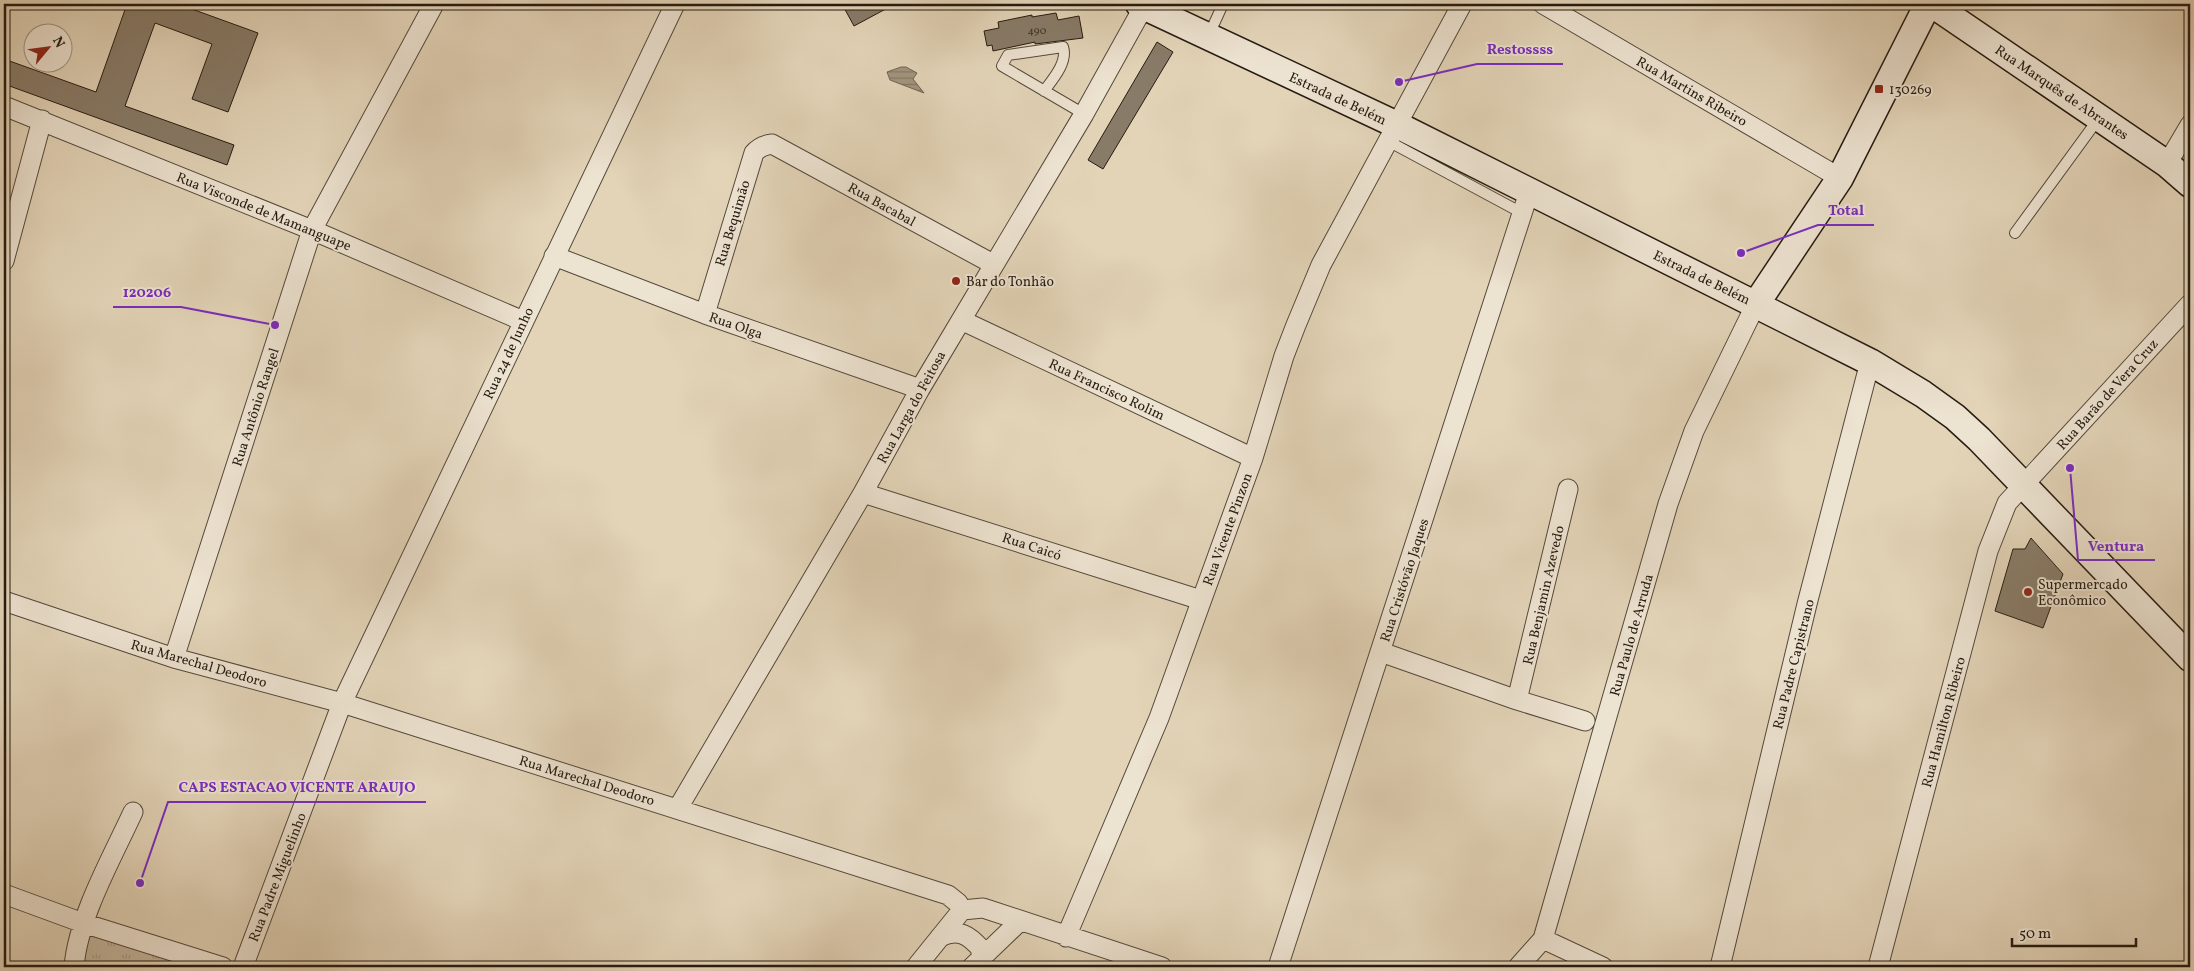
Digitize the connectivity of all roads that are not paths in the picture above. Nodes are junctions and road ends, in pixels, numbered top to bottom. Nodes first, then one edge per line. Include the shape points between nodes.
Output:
1 (434, 4) edge
2 (675, 4) edge
3 (1223, 4) edge
4 (1462, 4) edge
5 (1544, 4) edge
6 (1930, 4) edge
7 (1141, 5) edge
8 (1208, 38) junction
9 (1044, 91) junction
10 (4, 106) edge
11 (1084, 114) junction
12 (2099, 118) junction
13 (42, 120) junction
14 (2190, 125) edge
15 (1392, 133) junction
16 (772, 144) joint
17 (2167, 164) junction
18 (1840, 178) junction
19 (2190, 184) edge
20 (1526, 203) junction
21 (312, 230) junction
22 (2015, 233) dead end
23 (554, 256) junction
24 (4, 261) edge
25 (993, 264) junction
26 (1756, 304) junction
27 (2190, 304) edge
28 (705, 314) junction
29 (961, 320) junction
30 (523, 321) junction
31 (1870, 362) junction
32 (920, 389) junction
33 (1253, 458) junction
34 (2024, 485) junction
35 (1568, 489) dead end
36 (863, 493) junction
37 (1201, 600) junction
38 (4, 601) edge
39 (1381, 652) junction
40 (174, 658) junction
41 (2190, 658) edge
42 (1518, 700) junction
43 (342, 703) junction
44 (1585, 721) dead end
45 (678, 808) junction
46 (133, 812) dead end
47 (4, 894) edge
48 (962, 910) junction
49 (1020, 921) junction
50 (83, 922) junction
51 (940, 937) junction
52 (1066, 937) junction
53 (1543, 939) junction
54 (976, 963) edge
55 (1152, 966) edge
56 (74, 967) edge
57 (223, 967) edge
58 (243, 967) edge
59 (916, 967) edge
60 (1278, 967) edge
61 (1518, 967) edge
62 (1603, 967) edge
63 (1720, 967) edge
64 (1878, 967) edge

1 - 21 street, Rua Antônio Rangel
2 - 23 street, Rua 24 de Junho
3 - 8 lane
4 - 15 street, Rua Vicente Pinzon
5 - 18 street, Rua Martins Ribeiro
6 - 12 main road, Rua Marquês de Abrantes
6 - 18 main road
7 - 8 main road, Estrada de Belém
7 - 11 street, Rua Larga do Feitosa
8 - 15 main road, Estrada de Belém
9 - 9 lane via 1002,66 1008,55 1063,46 1063,62
9 - 11 lane
10 - 13 street, Rua Visconde de Mamanguape
11 - 25 street, Rua Larga do Feitosa
12 - 17 main road, Rua Marquês de Abrantes
12 - 22 lane
13 - 21 street, Rua Visconde de Mamanguape
13 - 24 street
14 - 17 street
15 - 20 main road, Estrada de Belém
15 - 33 street, Rua Vicente Pinzon via 1317,274 1284,356
16 - 25 street, Rua Bacabal
16 - 28 street, Rua Bequimão via 758,148 754,153
17 - 19 main road, Rua Marquês de Abrantes
18 - 26 main road
20 - 26 main road, Estrada de Belém
20 - 39 street, Rua Cristóvão Jaques
21 - 30 street, Rua Visconde de Mamanguape
21 - 40 street, Rua Antônio Rangel
23 - 28 street, Rua Olga
23 - 30 street, Rua 24 de Junho
25 - 29 street, Rua Larga do Feitosa
26 - 31 main road, Estrada de Belém
26 - 53 street, Rua Paulo de Arruda via 1694,431 1668,504
27 - 34 street, Rua Barão de Vera Cruz
28 - 32 street, Rua Olga
29 - 32 street, Rua Larga do Feitosa
29 - 33 street, Rua Francisco Rolim
30 - 43 street, Rua 24 de Junho
31 - 34 main road, Estrada de Belém via 1955,417
31 - 63 street, Rua Padre Capistrano via 1807,604
32 - 36 street, Rua Larga do Feitosa
33 - 37 street, Rua Vicente Pinzon
34 - 41 main road, Estrada de Belém
34 - 64 street, Rua Hamilton Ribeiro via 2007,503 1988,551
35 - 42 street, Rua Benjamin Azevedo
36 - 37 street, Rua Caicó
36 - 45 street, Rua Larga do Feitosa
37 - 52 street, Rua Vicente Pinzon via 1159,718
38 - 40 street, Rua Marechal Deodoro
39 - 42 street
39 - 60 street, Rua Cristóvão Jaques
40 - 43 street, Rua Marechal Deodoro
42 - 44 street
43 - 45 street, Rua Marechal Deodoro
43 - 58 street, Rua Padre Miguelinho
45 - 48 street, Rua Marechal Deodoro via 948,894
46 - 50 street
47 - 50 street
48 - 49 street via 983,908
48 - 51 street
49 - 52 street
49 - 54 street
50 - 56 street via 75,948
50 - 57 street
51 - 54 street via 956,932 968,936 981,949
51 - 59 street
52 - 55 street
53 - 61 street, Rua Paulo de Arruda
53 - 62 street

